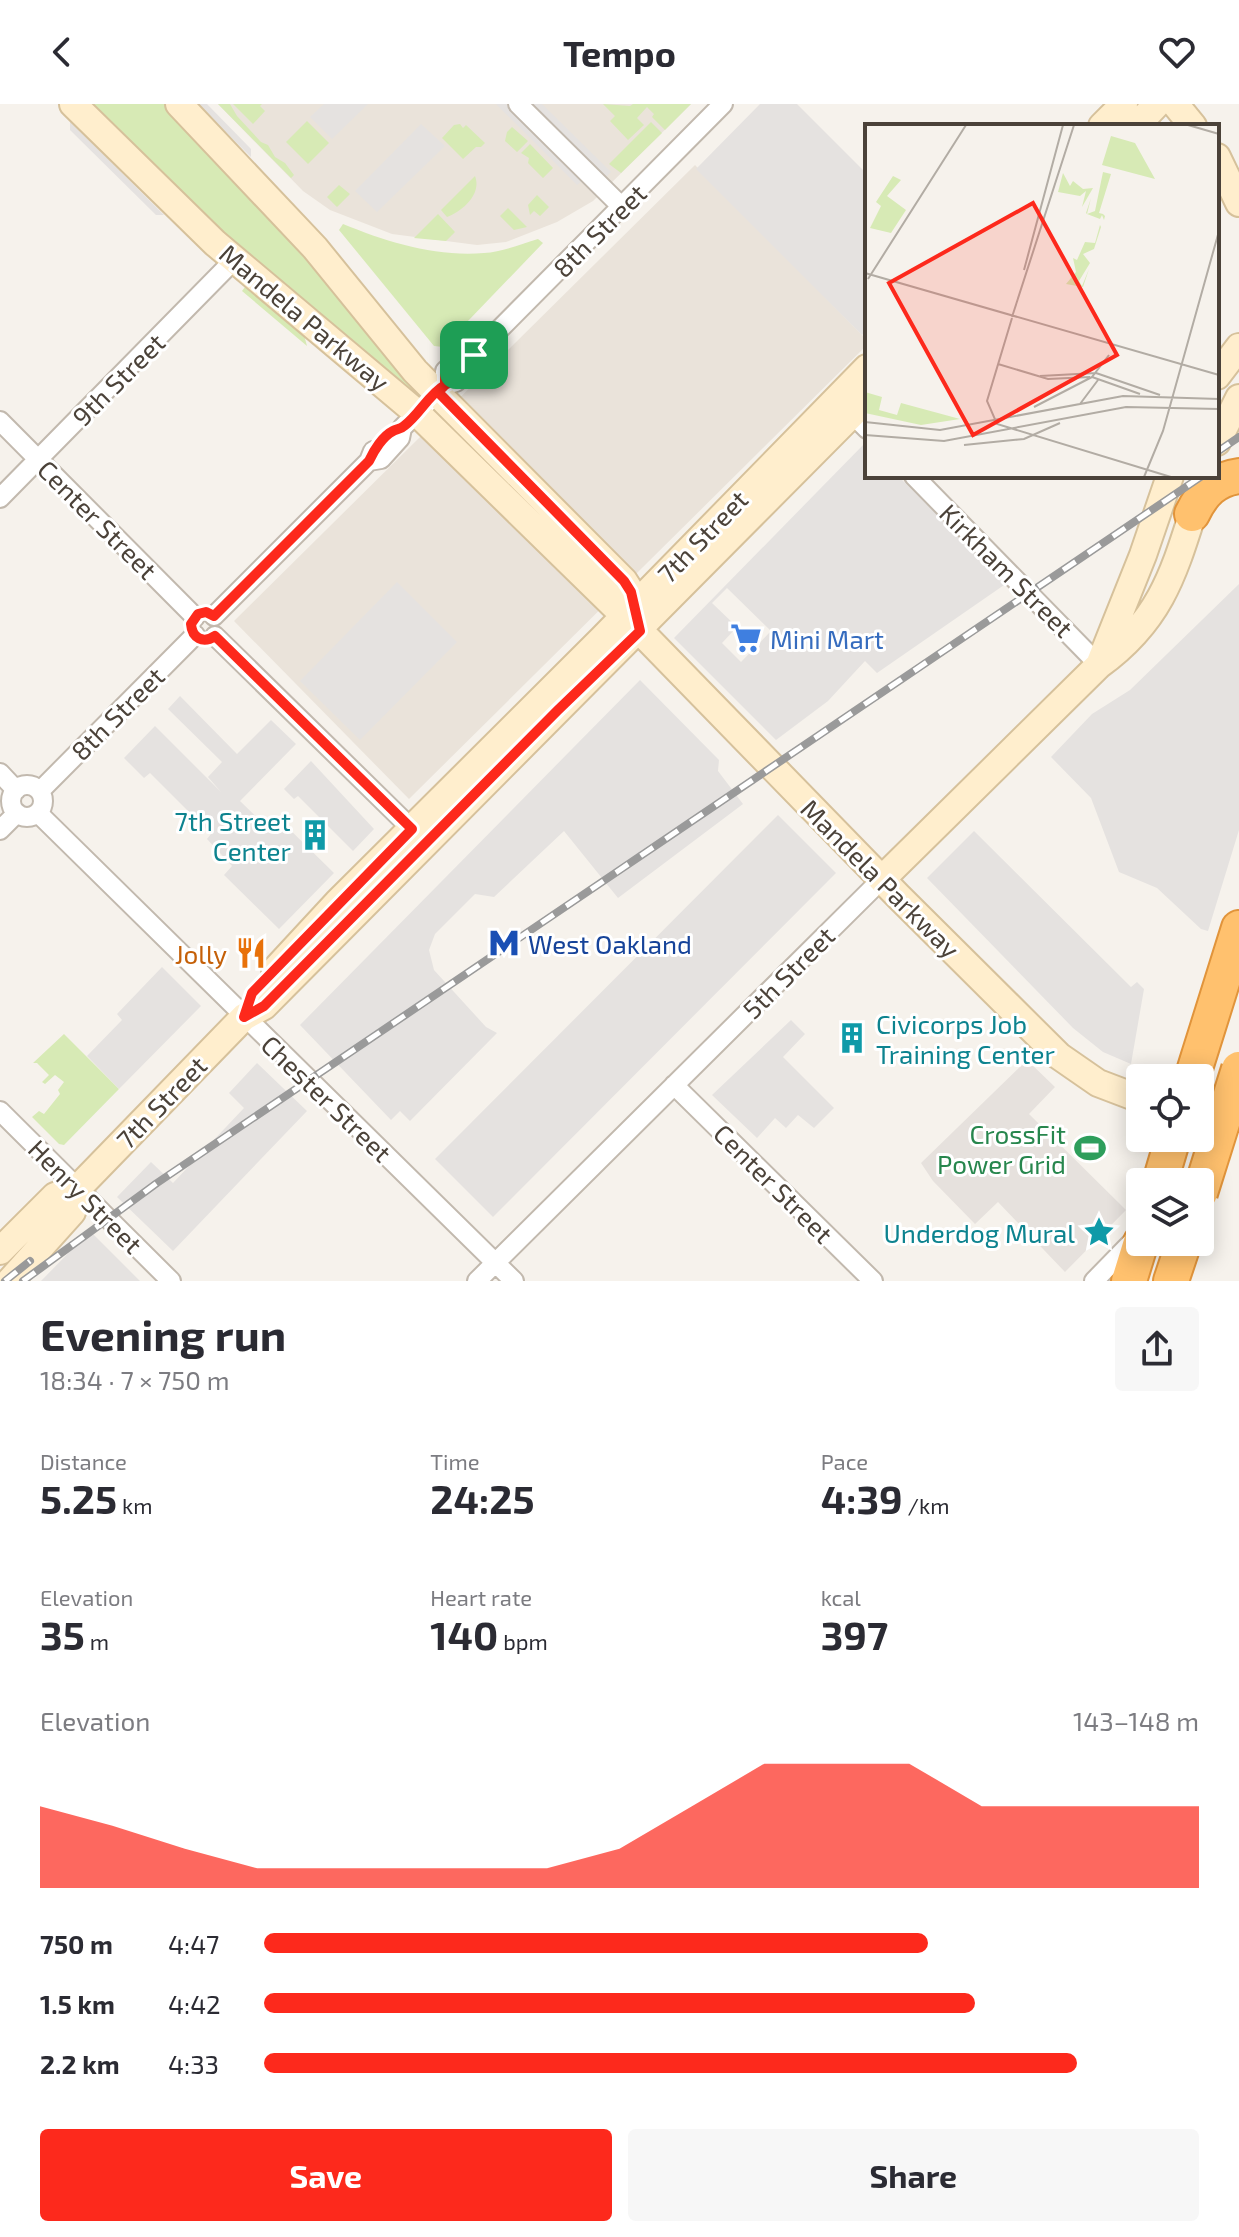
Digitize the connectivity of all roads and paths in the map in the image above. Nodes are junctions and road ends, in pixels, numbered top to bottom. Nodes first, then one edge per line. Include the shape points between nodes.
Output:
1 (73, 104) edge
2 (179, 104) edge
3 (518, 104) edge
4 (723, 104) edge
5 (1124, 104) edge
6 (1157, 104) edge
7 (1175, 104) edge
8 (1104, 124) edge
9 (1138, 124) edge
10 (1191, 124) edge
11 (1219, 158) edge
12 (1219, 160) edge
13 (1239, 181) edge
14 (1239, 203) edge
15 (622, 207) junction
16 (235, 259) junction
17 (1239, 347) edge
18 (865, 370) edge
19 (1219, 373) edge
20 (441, 389) junction
21 (1239, 398) edge
22 (862, 414) edge
23 (0, 421) edge
24 (410, 421) junction
25 (1219, 438) edge
26 (39, 459) junction
27 (1239, 476) edge
28 (916, 478) edge
29 (1169, 478) edge
30 (1204, 478) edge
31 (0, 498) edge
32 (1192, 514) junction
33 (214, 616) junction
34 (632, 618) junction
35 (195, 626) junction
36 (215, 636) junction
37 (1099, 665) junction
38 (0, 773) edge
39 (16, 790) junction
40 (40, 791) junction
41 (17, 813) junction
42 (38, 813) junction
43 (0, 830) edge
44 (418, 836) junction
45 (883, 878) junction
46 (1239, 928) edge
47 (244, 1017) junction
48 (1196, 1064) edge
49 (674, 1085) junction
50 (1237, 1087) edge
51 (1126, 1094) edge
52 (1214, 1096) edge
53 (0, 1111) edge
54 (1209, 1168) edge
55 (78, 1188) junction
56 (1126, 1248) edge
57 (0, 1251) edge
58 (1137, 1256) edge
59 (1179, 1256) edge
60 (496, 1262) junction
61 (10, 1281) edge
62 (171, 1281) edge
63 (477, 1281) edge
64 (514, 1281) edge
65 (873, 1281) edge
66 (1094, 1281) edge
67 (1129, 1281) edge
68 (1171, 1281) edge

1 - 16 main road, Mandela Parkway
2 - 20 main road, Mandela Parkway via 282,211 415,371
3 - 15 street
4 - 15 street, 8th Street
5 - 8 main road
6 - 9 main road
7 - 10 main road
11 - 13 main road
12 - 14 main road
15 - 20 street, 8th Street via 474,355 462,355 445,371
16 - 24 main road, Mandela Parkway
16 - 26 street, 9th Street
17 - 19 main road
18 - 34 main road, 7th Street
20 - 24 street, 8th Street
20 - 34 main road, Mandela Parkway via 624,581
21 - 25 main road
22 - 34 main road, 7th Street
23 - 26 street, Center Street
24 - 33 street, 8th Street via 381,459 369,461
24 - 34 main road, Mandela Parkway
26 - 31 street, 9th Street
26 - 35 street, Center Street
27 - 32 highway via 1211,486
28 - 37 street, Kirkham Street
29 - 37 main road, 5th Street
30 - 32 main road, 5th Street
32 - 37 main road, 5th Street via 1169,584 1149,619
33 - 35 street via 206,612
33 - 36 street via 219,623
34 - 44 main road, 7th Street
34 - 45 main road, Mandela Parkway
35 - 36 street via 202,640
35 - 40 street, 8th Street
36 - 44 street
37 - 45 main road, 5th Street
38 - 39 street
39 - 40 street via 31,785
39 - 41 street via 12,799
40 - 42 street
41 - 42 street
41 - 43 street
42 - 47 street, Chester Street
44 - 47 main road, 7th Street via 252,993
45 - 49 street, 5th Street
45 - 51 main road, Mandela Parkway via 1059,1056 1098,1083
46 - 48 highway
47 - 55 main road, 7th Street
47 - 60 street, Chester Street
49 - 60 street, 5th Street
49 - 65 street, Center Street
50 - 52 main road
50 - 54 highway, bridge
53 - 55 street, Henry Street
55 - 57 main road, 7th Street via 55,1196
55 - 61 main road, 7th Street via 72,1212
55 - 62 street, Henry Street
56 - 66 street
58 - 67 highway
59 - 68 highway
60 - 63 street, 5th Street
60 - 64 street, Chester Street

